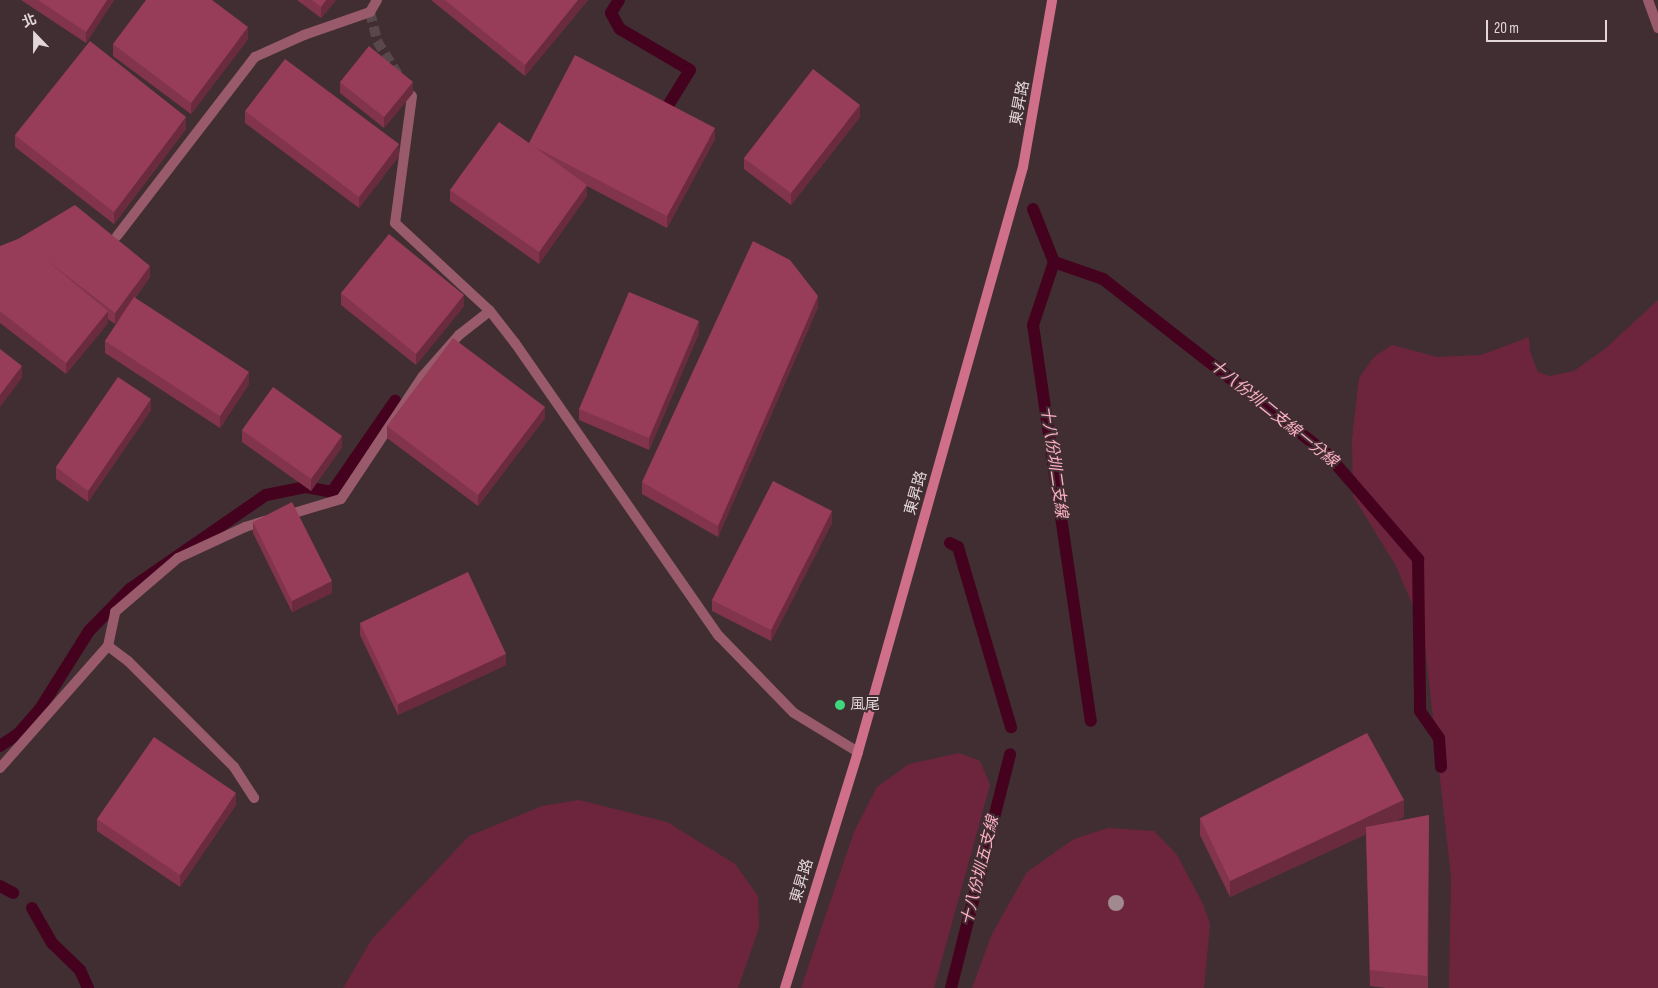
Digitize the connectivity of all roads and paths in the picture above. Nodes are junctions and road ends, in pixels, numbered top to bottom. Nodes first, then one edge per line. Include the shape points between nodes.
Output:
1 (377, 0) edge
2 (1052, 0) edge
3 (1648, 0) edge
4 (1658, 28) edge
5 (412, 96) edge
6 (117, 236) edge
7 (490, 311) junction
8 (108, 646) junction
9 (858, 752) junction
10 (0, 768) edge
11 (254, 798) dead end
12 (785, 988) edge

1 - 6 street via 370,12 304,35 255,57
2 - 9 street, 東昇路 via 1023,167
3 - 4 street
5 - 7 street via 395,223
7 - 8 street via 458,334 422,377 341,499 245,527 178,558 115,612
7 - 9 street via 719,636 794,713
8 - 10 street
8 - 11 street via 128,661 234,767
9 - 12 street, 東昇路

